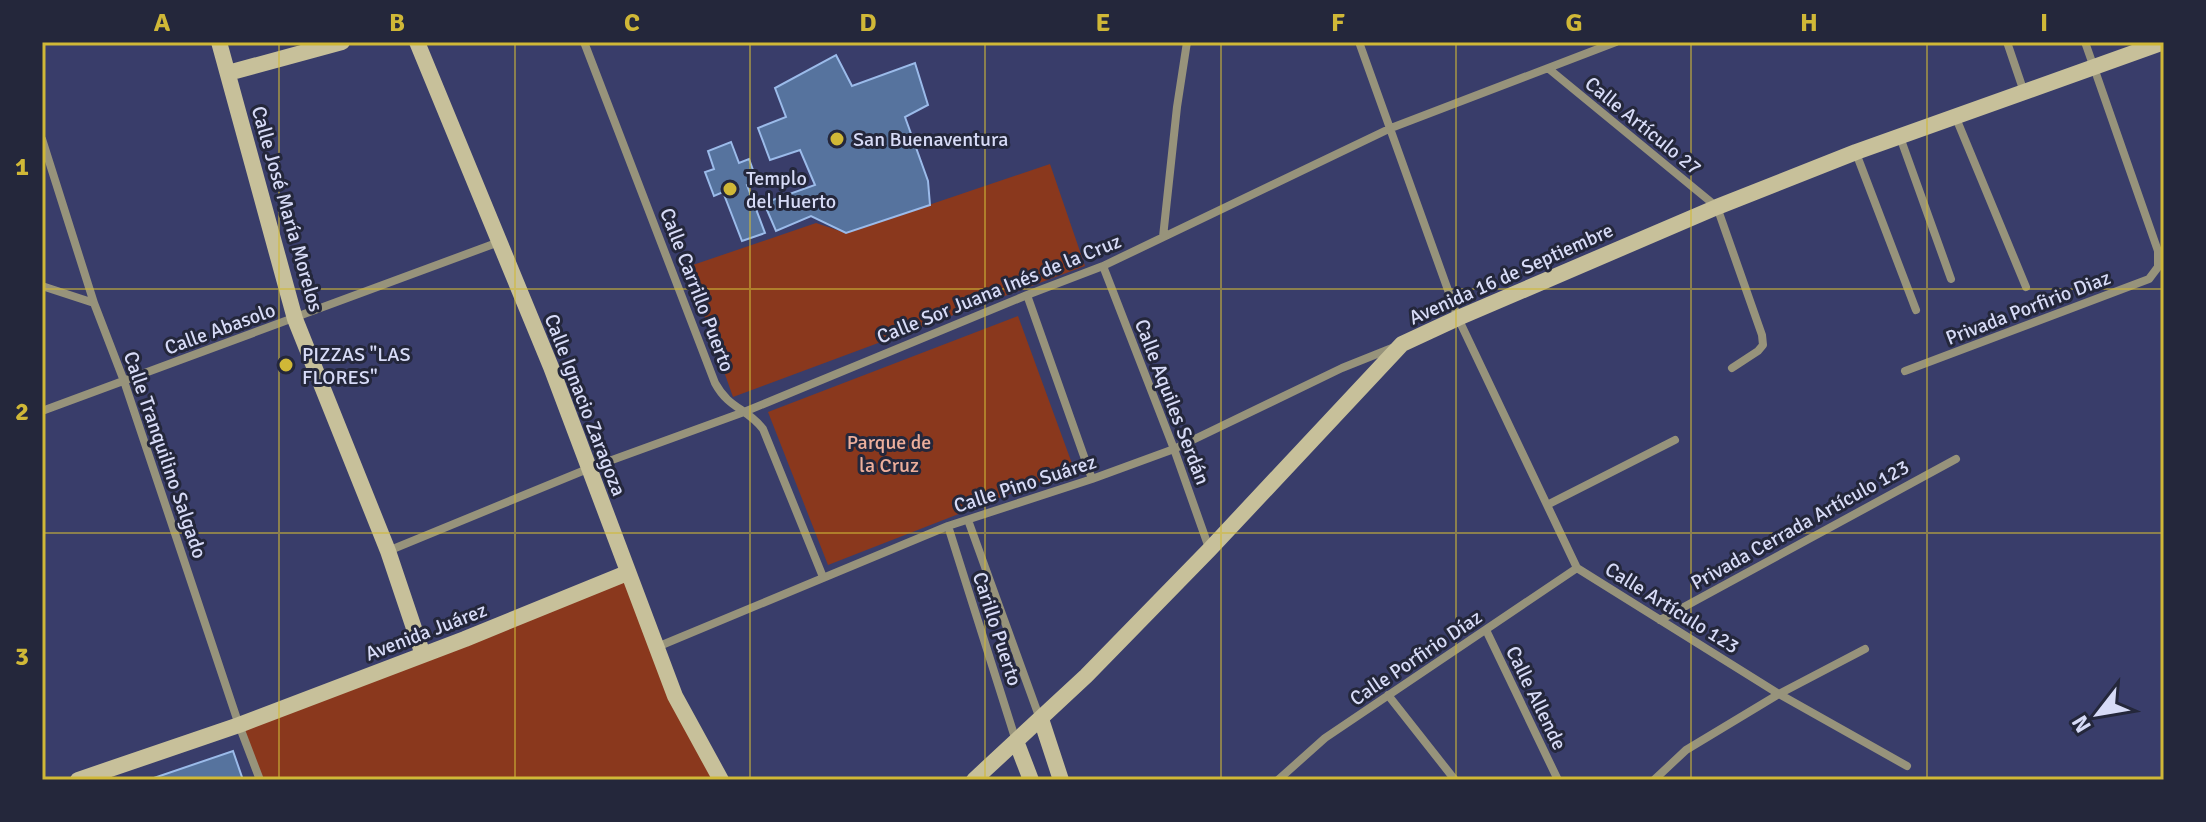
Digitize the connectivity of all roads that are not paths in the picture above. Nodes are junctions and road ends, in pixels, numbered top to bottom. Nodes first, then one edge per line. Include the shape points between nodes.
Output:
1 (219, 42) edge
2 (342, 42) edge
3 (417, 42) edge
4 (584, 42) edge
5 (1187, 42) edge
6 (1359, 42) edge
7 (1616, 42) edge
8 (2007, 42) edge
9 (2085, 42) edge
10 (2164, 42) edge
11 (2094, 67) junction
12 (1549, 69) junction
13 (228, 73) junction
14 (2025, 93) junction
15 (1956, 118) junction
16 (1391, 128) junction
17 (1899, 136) junction
18 (42, 139) edge
19 (1856, 152) junction
20 (1717, 207) junction
21 (1163, 237) junction
22 (499, 242) junction
23 (1103, 266) junction
24 (1951, 279) dead end
25 (42, 286) edge
26 (2026, 287) dead end
27 (1027, 295) junction
28 (94, 303) junction
29 (1916, 310) dead end
30 (1458, 318) junction
31 (295, 319) junction
32 (1402, 344) junction
33 (1732, 368) dead end
34 (1905, 371) dead end
35 (124, 381) junction
36 (42, 411) edge
37 (744, 412) junction
38 (1675, 440) dead end
39 (1174, 449) junction
40 (1956, 459) dead end
41 (590, 468) junction
42 (1092, 479) junction
43 (1547, 505) junction
44 (968, 520) junction
45 (948, 526) junction
46 (1210, 549) junction
47 (388, 551) junction
48 (1577, 568) junction
49 (627, 573) junction
50 (823, 577) junction
51 (1660, 620) junction
52 (1486, 630) junction
53 (656, 647) junction
54 (1865, 649) dead end
55 (423, 655) junction
56 (1779, 694) junction
57 (1388, 695) junction
58 (1041, 719) junction
59 (239, 725) junction
60 (1016, 741) junction
61 (1907, 766) dead end
62 (78, 780) edge
63 (260, 780) edge
64 (721, 780) edge
65 (974, 780) edge
66 (1031, 780) edge
67 (1061, 780) edge
68 (1278, 780) edge
69 (1455, 780) edge
70 (1558, 780) edge
71 (1654, 780) edge

1 - 13 main road, Calle José María Morelos
2 - 13 main road
3 - 22 main road, Calle Ignacio Zaragoza
4 - 37 street, Calle Carrillo Puerto via 715,383 727,401
5 - 21 street
6 - 16 street, Calle Artículo 123
7 - 12 street, Calle Sor Juana Inés de la Cruz
8 - 14 street
9 - 11 street
10 - 11 main road, Avenida 16 de Septiembre
11 - 14 main road, Avenida 16 de Septiembre
11 - 34 street, Privada Porfirio Diaz via 2158,251 2158,267 2149,279
12 - 16 street, Calle Sor Juana Inés de la Cruz
12 - 20 street, Calle Artículo 27
13 - 31 main road, Calle José María Morelos
14 - 15 main road, Avenida 16 de Septiembre
15 - 17 main road, Avenida 16 de Septiembre
15 - 26 street
16 - 21 street, Calle Sor Juana Inés de la Cruz
16 - 30 street, Calle Artículo 123
17 - 19 main road, Avenida 16 de Septiembre
17 - 24 street
18 - 28 street, Calle Tranquilino Salgado
19 - 20 main road, Avenida 16 de Septiembre
19 - 29 street
20 - 30 main road, Avenida 16 de Septiembre
20 - 33 street via 1763,345
21 - 23 street, Calle Sor Juana Inés de la Cruz
22 - 31 street, Calle Abasolo
22 - 41 main road, Calle Ignacio Zaragoza
23 - 27 street, Calle Sor Juana Inés de la Cruz
23 - 39 street, Calle Aquiles Serdán
25 - 28 street
27 - 37 street, Calle Sor Juana Inés de la Cruz
27 - 42 street
28 - 35 street, Calle Tranquilino Salgado
30 - 32 main road, Avenida 16 de Septiembre
30 - 43 street, Calle Artículo 123
31 - 35 street, Calle Abasolo
31 - 47 main road, Calle José María Morelos
32 - 39 street, Calle Pino Suárez
32 - 46 main road, Avenida 16 de Septiembre
35 - 36 street, Calle Abasolo
35 - 59 street, Calle Tranquilino Salgado
37 - 41 street, Calle Sor Juana Inés de la Cruz
37 - 50 street, Calle Carrillo Puerto via 763,429
38 - 43 street
39 - 42 street, Calle Pino Suárez
39 - 46 street, Calle Aquiles Serdán
40 - 51 street, Privada Cerrada Artículo 123
41 - 47 street, Calle Sor Juana Inés de la Cruz
41 - 49 main road, Calle Ignacio Zaragoza
42 - 44 street, Calle Pino Suárez
43 - 48 street, Calle Artículo 123
44 - 45 street, Calle Pino Suárez
44 - 58 street, Carillo Puerto
45 - 50 street, Calle Pino Suárez
45 - 60 street, Carillo Puerto
46 - 58 main road, Avenida 16 de Septiembre
47 - 55 main road, Calle José María Morelos
48 - 51 street, Calle Artículo 123
48 - 52 street, Calle Porfirio Díaz
49 - 53 main road, Calle Ignacio Zaragoza
49 - 55 main road, Avenida Juárez
50 - 53 street, Calle Pino Suárez
51 - 56 street, Calle Artículo 123
52 - 57 street, Calle Porfirio Díaz
52 - 70 street, Calle Allende
53 - 64 main road, Calle Ignacio Zaragoza via 675,696
54 - 56 street
55 - 59 main road, Avenida Juárez
56 - 61 street, Calle Artículo 123
56 - 71 street via 1686,750
57 - 68 street, Calle Porfirio Díaz via 1325,738
57 - 69 street
58 - 60 main road, Avenida 16 de Septiembre
58 - 67 main road
59 - 62 main road, Avenida Juárez
59 - 63 street, Calle Tranquilino Salgado
60 - 65 main road, Avenida 16 de Septiembre
60 - 66 main road

